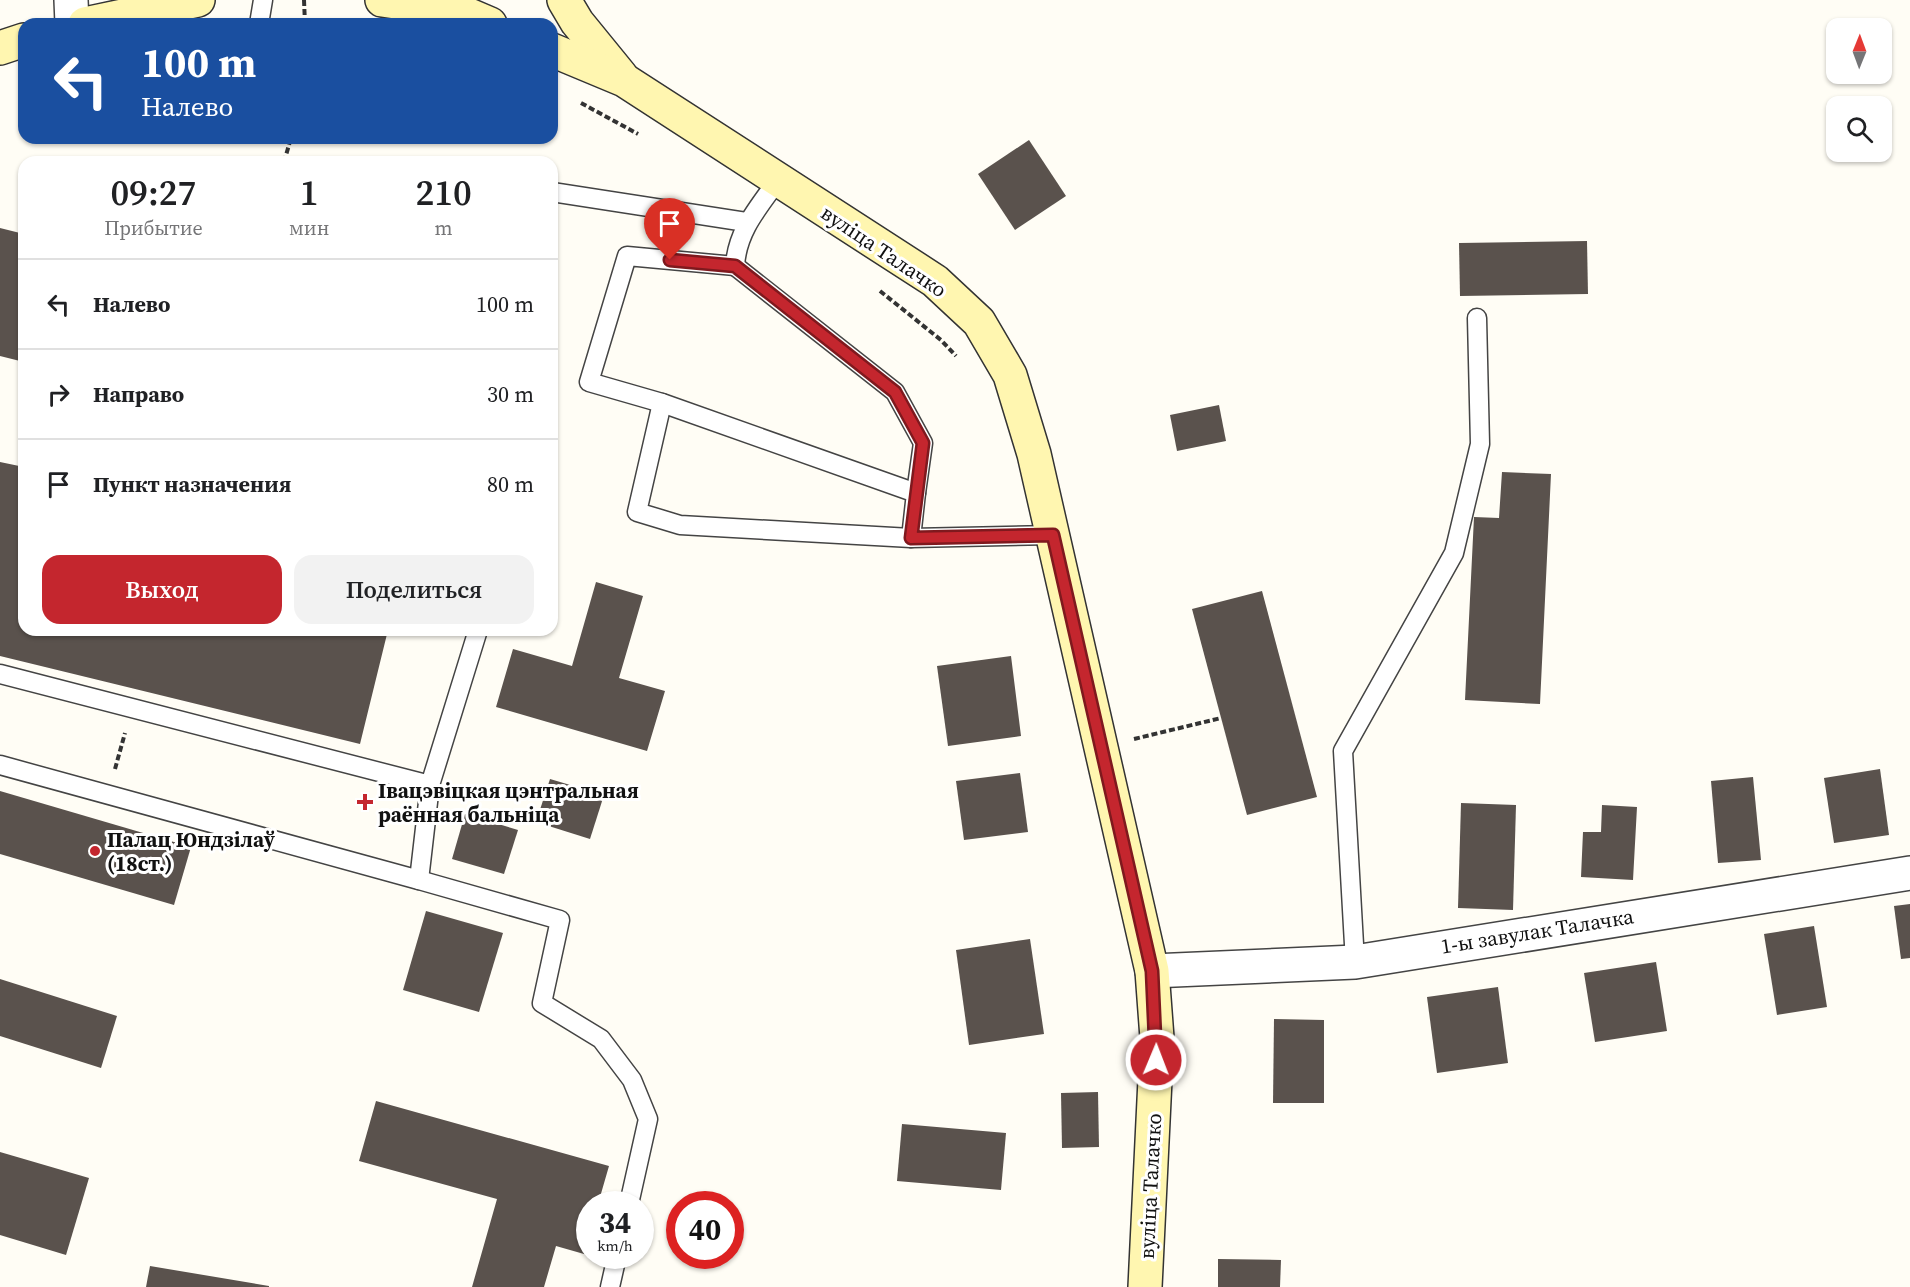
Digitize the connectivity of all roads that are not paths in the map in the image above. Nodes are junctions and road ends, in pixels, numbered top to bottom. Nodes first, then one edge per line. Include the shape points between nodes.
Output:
1 (71, 0) edge
2 (198, 0) edge
3 (263, 0) edge
4 (382, 0) edge
5 (564, 0) edge
6 (72, 18) edge
7 (113, 18) edge
8 (260, 18) edge
9 (476, 18) edge
10 (18, 42) edge
11 (0, 48) edge
12 (558, 52) edge
13 (624, 80) junction
14 (778, 180) junction
15 (558, 193) edge
16 (747, 222) junction
17 (735, 266) junction
18 (1477, 318) dead end
19 (662, 403) junction
20 (916, 493) junction
21 (1053, 535) junction
22 (911, 538) junction
23 (476, 636) edge
24 (0, 674) edge
25 (0, 765) edge
26 (430, 785) junction
27 (1910, 873) edge
28 (419, 880) junction
29 (1349, 962) junction
30 (1157, 970) junction
31 (632, 1191) edge
32 (614, 1269) edge
33 (610, 1287) edge
34 (1145, 1287) edge

1 - 6 street
2 - 7 street
3 - 8 lane
4 - 9 street
5 - 13 street
10 - 11 street
12 - 13 street, вуліца Талачко
13 - 14 street, вуліца Талачко
14 - 16 lane
14 - 21 street, вуліца Талачко via 935,281 979,322 1010,375
15 - 16 lane
16 - 17 lane via 736,247
17 - 19 lane via 627,256 589,382
17 - 20 lane via 895,392 923,443
18 - 29 lane via 1480,444 1454,553 1343,751
19 - 20 lane
19 - 22 lane via 637,512 680,525
20 - 22 lane
21 - 22 lane
21 - 30 street, вуліца Талачко
23 - 26 lane
24 - 26 lane
25 - 28 lane
26 - 28 lane
27 - 29 street, 1-ы завулак Талачка
28 - 31 lane via 560,920 542,1003 601,1039 632,1080 648,1119
29 - 30 street, 1-ы завулак Талачка
30 - 34 street, вуліца Талачко
32 - 33 lane

